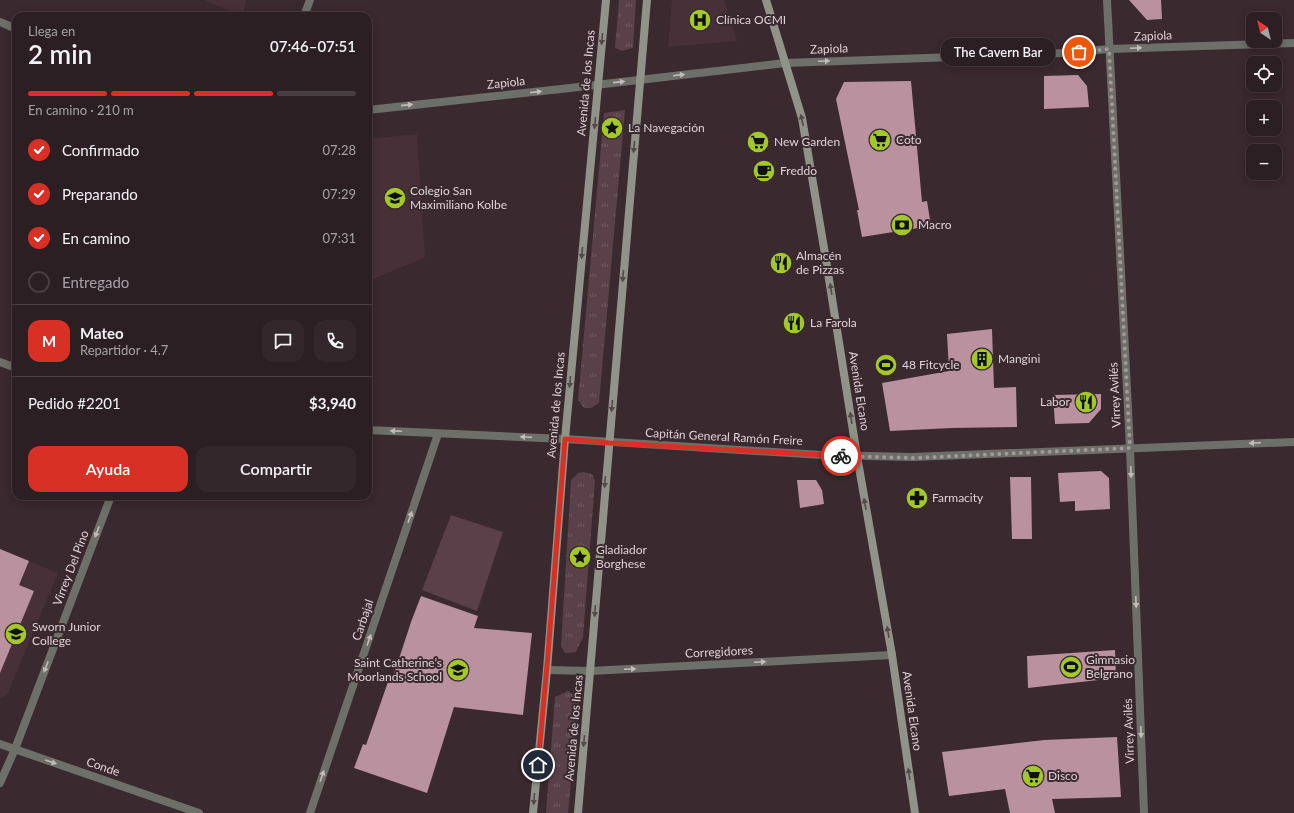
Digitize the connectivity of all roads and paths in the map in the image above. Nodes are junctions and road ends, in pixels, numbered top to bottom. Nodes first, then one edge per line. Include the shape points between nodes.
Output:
1 (310, 0) edge
2 (606, 0) edge
3 (647, 0) edge
4 (766, 0) edge
5 (1107, 0) edge
6 (306, 12) edge
7 (0, 22) edge
8 (12, 27) edge
9 (1294, 43) edge
10 (1109, 49) junction
11 (785, 62) junction
12 (640, 80) junction
13 (598, 85) junction
14 (372, 110) edge
15 (0, 362) edge
16 (12, 366) edge
17 (372, 430) edge
18 (438, 434) junction
19 (565, 439) junction
20 (1294, 442) edge
21 (609, 443) junction
22 (1130, 448) junction
23 (857, 456) junction
24 (109, 500) edge
25 (892, 655) junction
26 (547, 670) junction
27 (591, 670) junction
28 (0, 744) edge
29 (14, 749) junction
30 (0, 783) edge
31 (199, 813) edge
32 (310, 813) edge
33 (533, 813) edge
34 (578, 813) edge
35 (915, 813) edge
36 (1144, 813) edge

1 - 6 street
2 -> 13 main road, Avenida de los Incas
3 - 12 main road, Avenida de los Incas
4 - 11 main road, Avenida Elcano
5 - 10 street, Virrey Avilés
7 - 8 street
10 -> 9 street, Zapiola
11 -> 10 street, Zapiola via 1064,53
10 - 22 street, Virrey Avilés
12 -> 11 street, Zapiola
23 -> 11 main road, Avenida Elcano via 802,118
13 -> 12 street, Zapiola
12 -> 21 main road, Avenida de los Incas
14 -> 13 street, Zapiola
13 -> 19 main road, Avenida de los Incas
15 - 16 street
18 -> 17 street, Capitán General Ramón Freire
19 -> 18 street, Capitán General Ramón Freire
32 -> 18 street, Carbajal
19 - 21 street, Capitán General Ramón Freire
19 - 26 main road, Avenida de los Incas
20 -> 22 street, Capitán General Ramón Freire
21 - 23 street, Capitán General Ramón Freire
21 -> 27 main road, Avenida de los Incas
22 - 23 street, Capitán General Ramón Freire via 913,458
22 -> 36 street, Virrey Avilés
25 -> 23 main road, Avenida Elcano
24 -> 29 street, Virrey Del Pino
27 -> 25 street, Corregidores
35 -> 25 main road, Avenida Elcano
26 - 27 street, Corregidores
26 -> 33 main road, Avenida de los Incas
27 -> 34 main road, Avenida de los Incas
28 - 29 street, Conde
29 - 30 street, Virrey Del Pino
29 -> 31 street, Conde

